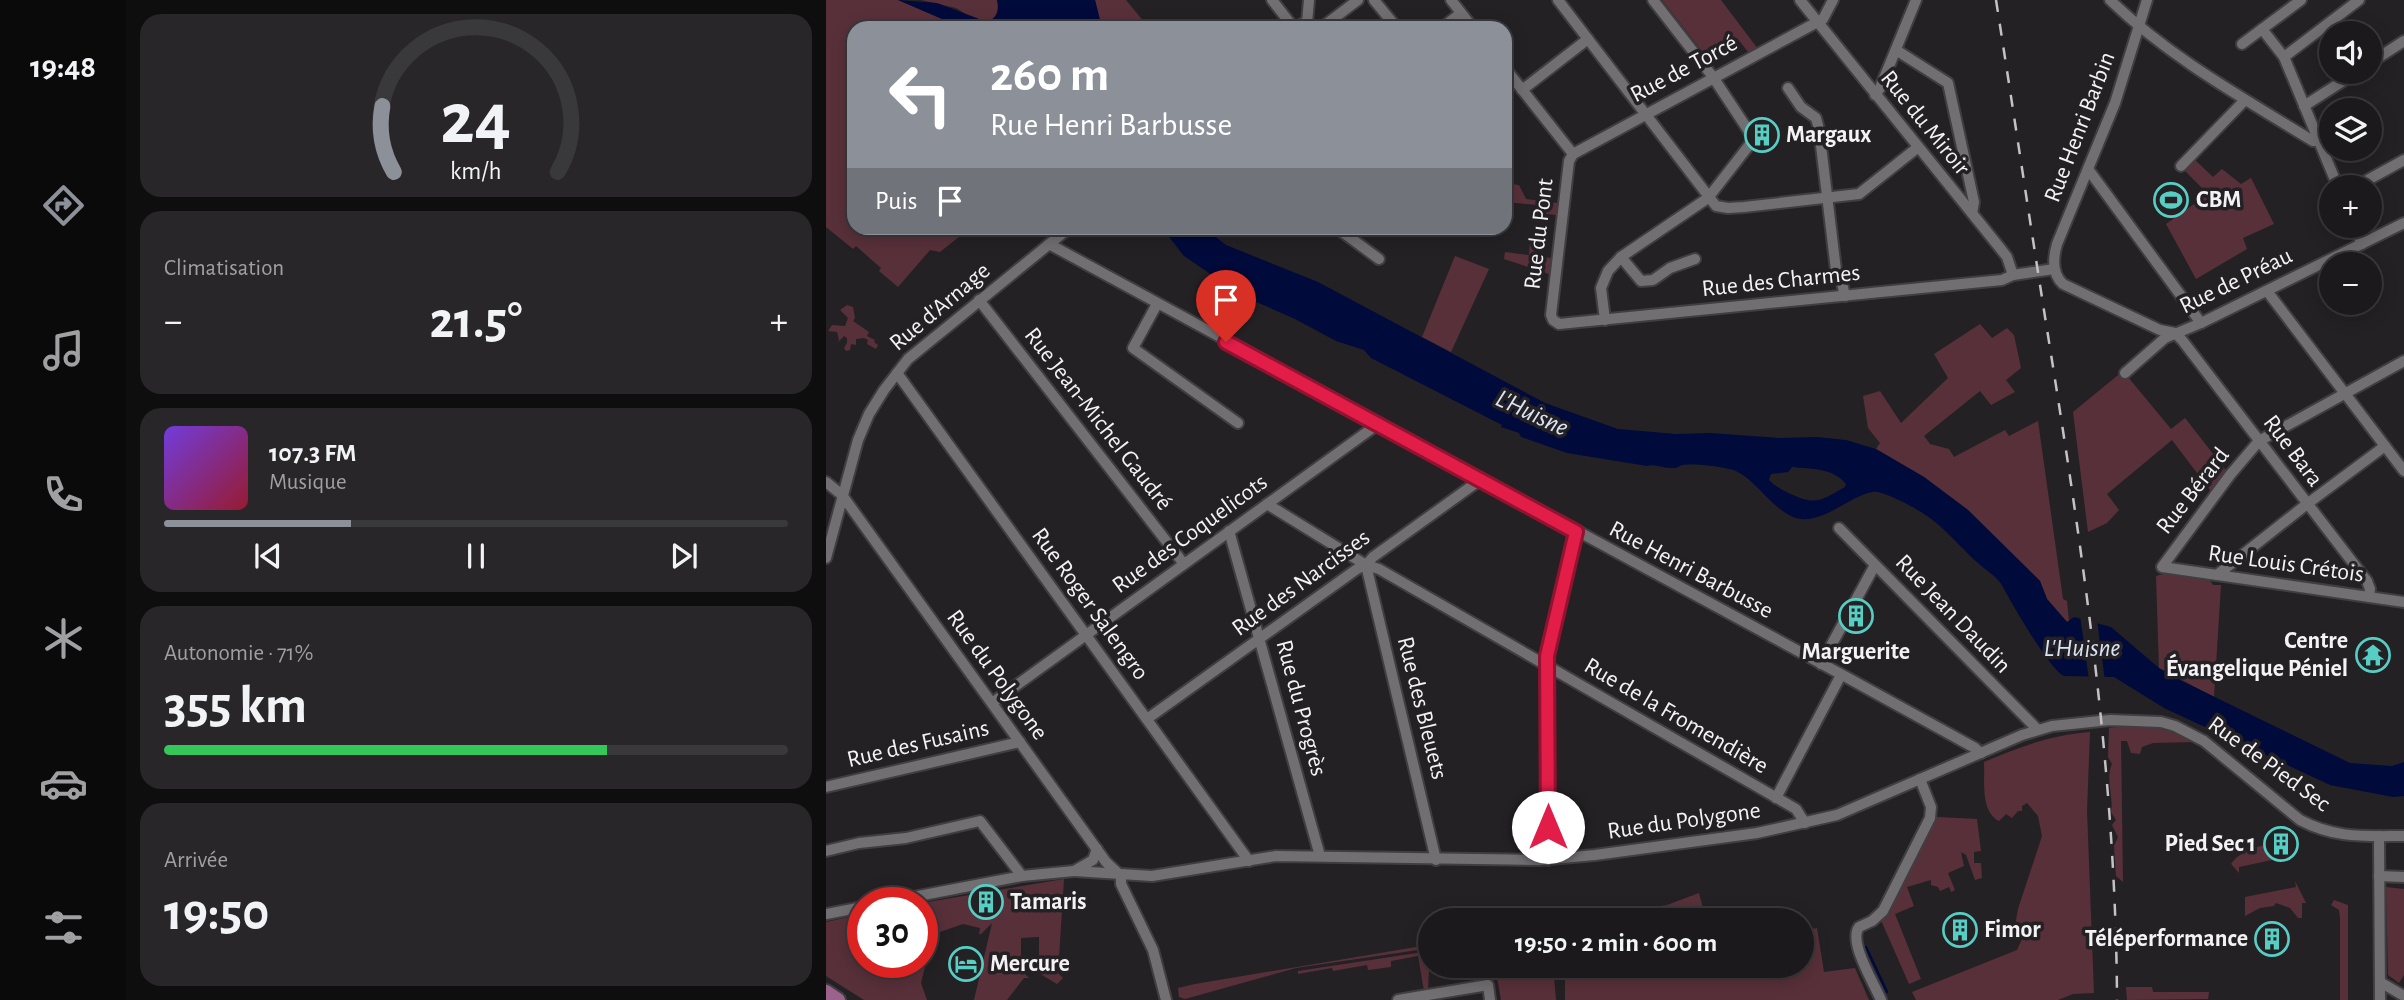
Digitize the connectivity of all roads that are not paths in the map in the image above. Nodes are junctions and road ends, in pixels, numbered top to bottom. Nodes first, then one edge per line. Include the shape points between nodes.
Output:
1 (1272, 0) edge
2 (1309, 0) edge
3 (1358, 0) edge
4 (1374, 0) edge
5 (1558, 0) edge
6 (1653, 0) edge
7 (1800, 0) edge
8 (1833, 0) edge
9 (1916, 0) edge
10 (2110, 0) edge
11 (2147, 0) edge
12 (2301, 0) edge
13 (2359, 0) edge
14 (1458, 5) edge
15 (1289, 21) edge
16 (1314, 21) edge
17 (1320, 21) edge
18 (1391, 21) edge
19 (1447, 21) edge
20 (1468, 21) edge
21 (1816, 22) junction
22 (2139, 28) junction
23 (2262, 29) junction
24 (1588, 39) junction
25 (2404, 41) edge
26 (2242, 44) dead end
27 (1896, 50) junction
28 (2382, 55) edge
29 (2284, 57) junction
30 (1512, 77) edge
31 (1713, 78) junction
32 (2338, 84) edge
33 (1787, 89) dead end
34 (1522, 90) junction
35 (1875, 95) junction
36 (2245, 100) junction
37 (2304, 106) junction
38 (1645, 114) junction
39 (2318, 141) junction
40 (1917, 148) junction
41 (1573, 154) junction
42 (2404, 160) edge
43 (2181, 166) dead end
44 (2088, 169) junction
45 (2333, 175) edge
46 (2377, 175) edge
47 (1828, 197) junction
48 (1708, 198) junction
49 (1972, 213) junction
50 (2404, 223) edge
51 (1060, 235) edge
52 (1346, 235) edge
53 (2359, 238) edge
54 (1049, 244) junction
55 (2362, 244) junction
56 (1621, 257) junction
57 (1695, 258) dead end
58 (1379, 259) dead end
59 (2054, 269) junction
60 (2013, 275) junction
61 (2267, 290) junction
62 (1844, 296) junction
63 (979, 300) junction
64 (1157, 304) junction
65 (1553, 320) joint
66 (1605, 320) junction
67 (2201, 323) junction
68 (2175, 333) junction
69 (2404, 361) edge
70 (897, 373) junction
71 (2125, 373) dead end
72 (2345, 393) junction
73 (1238, 423) dead end
74 (1378, 424) junction
75 (2259, 441) junction
76 (2385, 446) junction
77 (2404, 471) edge
78 (1480, 480) junction
79 (826, 482) edge
80 (842, 495) junction
81 (1267, 504) junction
82 (2307, 504) junction
83 (1839, 528) dead end
84 (1230, 531) junction
85 (1576, 532) junction
86 (826, 558) edge
87 (1184, 564) junction
88 (1366, 565) junction
89 (1875, 565) junction
90 (2162, 567) joint
91 (2217, 575) junction
92 (2369, 597) junction
93 (2404, 601) edge
94 (1086, 635) junction
95 (1260, 638) junction
96 (1821, 664) junction
97 (1547, 666) junction
98 (1841, 675) junction
99 (992, 703) junction
100 (1147, 719) junction
101 (2110, 720) joint
102 (2037, 729) junction
103 (1020, 742) junction
104 (1981, 753) junction
105 (1920, 779) junction
106 (826, 787) edge
107 (1776, 798) junction
108 (1805, 823) junction
109 (2379, 836) junction
110 (2404, 836) edge
111 (1097, 849) junction
112 (826, 851) edge
113 (1320, 856) junction
114 (1436, 860) junction
115 (1548, 860) junction
116 (1249, 861) junction
117 (1074, 871) junction
118 (1022, 876) junction
119 (1121, 876) junction
120 (2379, 876) junction
121 (2404, 877) edge
122 (938, 892) edge
123 (847, 910) edge
124 (826, 914) edge
125 (2380, 982) junction
126 (826, 992) edge
127 (2404, 996) edge
128 (838, 1000) edge
129 (1166, 1000) edge
130 (1398, 1000) edge
131 (1490, 1000) edge
132 (1881, 1000) edge
133 (2380, 1000) edge

1 - 15 street
2 - 16 street
3 - 17 street
4 - 18 street
5 - 24 street
6 - 31 street
7 - 21 street, Rue du Miroir
8 - 21 street via 1823,19
9 - 27 street
10 - 22 street
11 - 22 street, Rue Henri Barbin
12 - 23 street
13 - 29 street
14 - 19 street
14 - 20 street
21 - 31 street, Rue de Torcé
21 - 35 street, Rue du Miroir
22 - 36 street
22 - 44 street, Rue Henri Barbin
23 - 26 street
23 - 29 street
24 - 34 street
24 - 38 street
25 - 28 street
27 - 35 street
27 - 49 street via 1948,83 1974,202
29 - 37 street
30 - 34 street
31 - 38 street, Rue de Torcé
31 - 48 street via 1754,139
32 - 37 street
33 - 47 street via 1816,118
34 - 41 street
35 - 40 street, Rue du Miroir
36 - 39 street
36 - 43 street
37 - 39 street
38 - 41 street, Rue de Torcé
38 - 48 street
39 - 45 street
40 - 47 street via 1859,194
40 - 49 street, Rue du Miroir
41 - 65 street, Rue du Pont via 1553,282
42 - 46 street
44 - 59 street, Rue Henri Barbin via 2057,244
44 - 67 street
47 - 48 street via 1728,208 1716,206
47 - 62 street via 1836,270
48 - 56 street
49 - 60 street, Rue du Miroir via 2007,257
50 - 55 street, Rue de Préau
51 - 54 street, Rue d'Arnage
52 - 58 street
53 - 55 street
54 - 63 street, Rue d'Arnage
54 - 64 street, Rue Henri Barbusse
55 - 61 street, Rue de Préau
56 - 57 street via 1641,281 1653,281
56 - 66 street via 1601,288
59 - 60 street
59 - 68 street, Rue de Préau via 2063,284
60 - 62 street, Rue des Charmes
61 - 67 street, Rue de Préau
61 - 72 street
62 - 66 street, Rue des Charmes
63 - 70 street, Rue d'Arnage
63 - 87 street, Rue Jean-Michel Gaudré
64 - 73 street via 1133,348
64 - 74 street, Rue Henri Barbusse
65 - 66 street, Rue des Charmes via 1559,324
67 - 68 street, Rue de Préau
68 - 71 street
68 - 75 street, Rue Bara
69 - 72 street
70 - 80 street, Rue d'Arnage via 869,414
70 - 94 street, Rue Roger Salengro
72 - 75 street
72 - 76 street
74 - 78 street, Rue Henri Barbusse
74 - 81 street, Rue des Coquelicots
75 - 82 street, Rue Bara
75 - 90 street, Rue Bérard
76 - 77 street
76 - 82 street
78 - 85 street, Rue Henri Barbusse
78 - 88 street, Rue des Narcisses
79 - 80 street, Rue du Polygone
80 - 86 street, Rue d'Arnage
80 - 99 street, Rue du Polygone
81 - 84 street, Rue des Coquelicots
81 - 88 street, Rue de la Fromendière
82 - 91 street
82 - 92 street, Rue Bara via 2367,582
83 - 89 street, Rue Jean Daudin
84 - 87 street, Rue des Coquelicots
84 - 95 street, Rue du Progrès
85 - 96 street, Rue Henri Barbusse
85 - 97 street
87 - 94 street, Rue des Coquelicots
88 - 95 street, Rue des Narcisses
88 - 97 street, Rue de la Fromendière
88 - 114 street, Rue des Bleuets
89 - 96 street
89 - 102 street, Rue Jean Daudin
90 - 91 street, Rue Louis Crétois
91 - 92 street, Rue Louis Crétois
92 - 93 street, Rue Louis Crétois
94 - 99 street, Rue des Coquelicots
94 - 100 street, Rue Roger Salengro
95 - 100 street, Rue des Narcisses
95 - 113 street, Rue du Progrès
96 - 98 street, Rue Henri Barbusse
97 - 107 street, Rue de la Fromendière
97 - 115 street
98 - 104 street, Rue Henri Barbusse
98 - 107 street
99 - 103 street, Rue du Polygone
100 - 116 street, Rue Roger Salengro
101 - 102 street, Rue du Polygone
101 - 109 street, Rue de Pied Sec via 2175,726 2204,741 2300,820 2331,833
102 - 104 street, Rue du Polygone
103 - 106 street, Rue des Fusains
103 - 111 street, Rue du Polygone
104 - 105 street, Rue du Polygone
105 - 108 street, Rue du Polygone via 1837,816
105 - 132 street via 1931,807 1930,818 1882,911 1856,931 1857,946
107 - 108 street, Rue de la Fromendière via 1797,809
108 - 115 street, Rue du Polygone
109 - 110 street, Rue de Pied Sec
109 - 120 street
111 - 117 street via 1093,860
111 - 119 street, Rue du Polygone
112 - 118 street via 980,821
113 - 114 street, Rue du Polygone
113 - 116 street, Rue du Polygone
114 - 115 street, Rue du Polygone
116 - 119 street, Rue du Polygone via 1152,876
117 - 118 street, Rue du Polygone
117 - 119 street, Rue du Polygone
118 - 122 street, Rue du Polygone
119 - 129 street via 1153,950
120 - 121 street
120 - 125 street
123 - 124 street
125 - 127 street
125 - 133 street
126 - 128 main road
130 - 131 street via 1488,985

